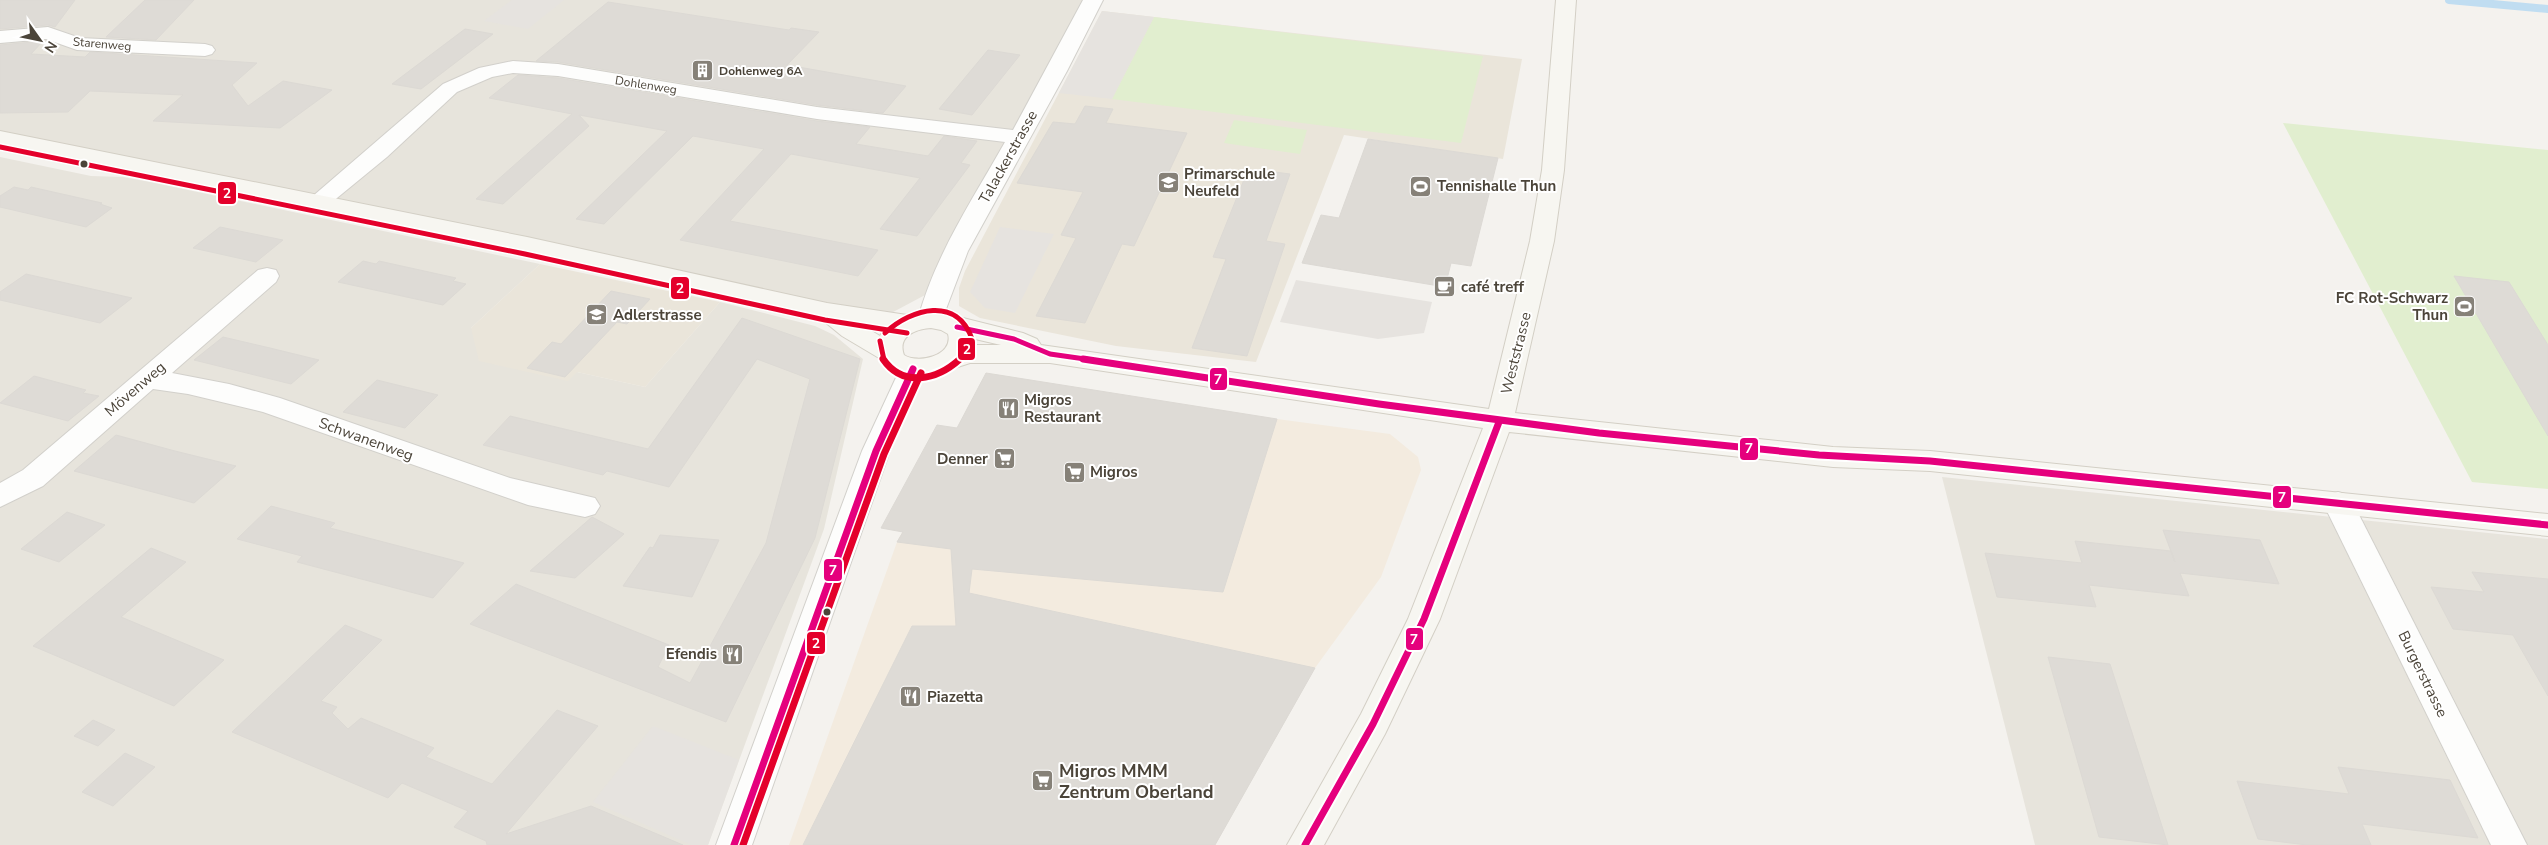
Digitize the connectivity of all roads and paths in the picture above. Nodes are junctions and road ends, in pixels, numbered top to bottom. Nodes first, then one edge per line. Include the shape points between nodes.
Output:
1 (1093, 0) edge
2 (1566, 0) edge
3 (0, 37) edge
4 (205, 50) dead end
5 (1019, 137) junction
6 (1, 138) edge
7 (318, 202) junction
8 (266, 276) dead end
9 (827, 311) junction
10 (920, 321) junction
11 (957, 326) junction
12 (888, 352) junction
13 (1050, 354) junction
14 (952, 358) junction
15 (913, 369) junction
16 (146, 379) junction
17 (1499, 422) junction
18 (0, 496) edge
19 (2338, 503) junction
20 (585, 506) dead end
21 (2548, 525) edge
22 (734, 845) edge
23 (1304, 845) edge
24 (2509, 845) edge

1 - 5 street, Talackerstrasse
2 - 17 main road, Weststrasse via 1554,170 1538,257
3 - 4 street, Starenweg via 48,33 77,44
5 - 7 street, Dohlenweg via 817,113 558,70 513,67 486,72 450,88
5 - 10 street, Talackerstrasse
6 - 7 main road
7 - 9 main road
8 - 16 street, Mövenweg
9 - 10 main road
9 - 12 main road
10 - 11 main road via 946,321
10 - 12 main road via 892,336
11 - 13 main road via 1014,339
11 - 14 main road via 963,338
12 - 15 main road via 896,363
13 - 14 main road via 970,354
13 - 17 main road
14 - 15 main road via 932,368
15 - 22 street via 870,468
16 - 18 street, Mövenweg via 32,478
16 - 20 street, Schwanenweg via 179,382 265,403 506,488
17 - 19 main road via 1785,452 1930,461
17 - 23 main road, Weststrasse via 1420,628 1374,724
19 - 21 main road
19 - 24 street, Burgerstrasse

